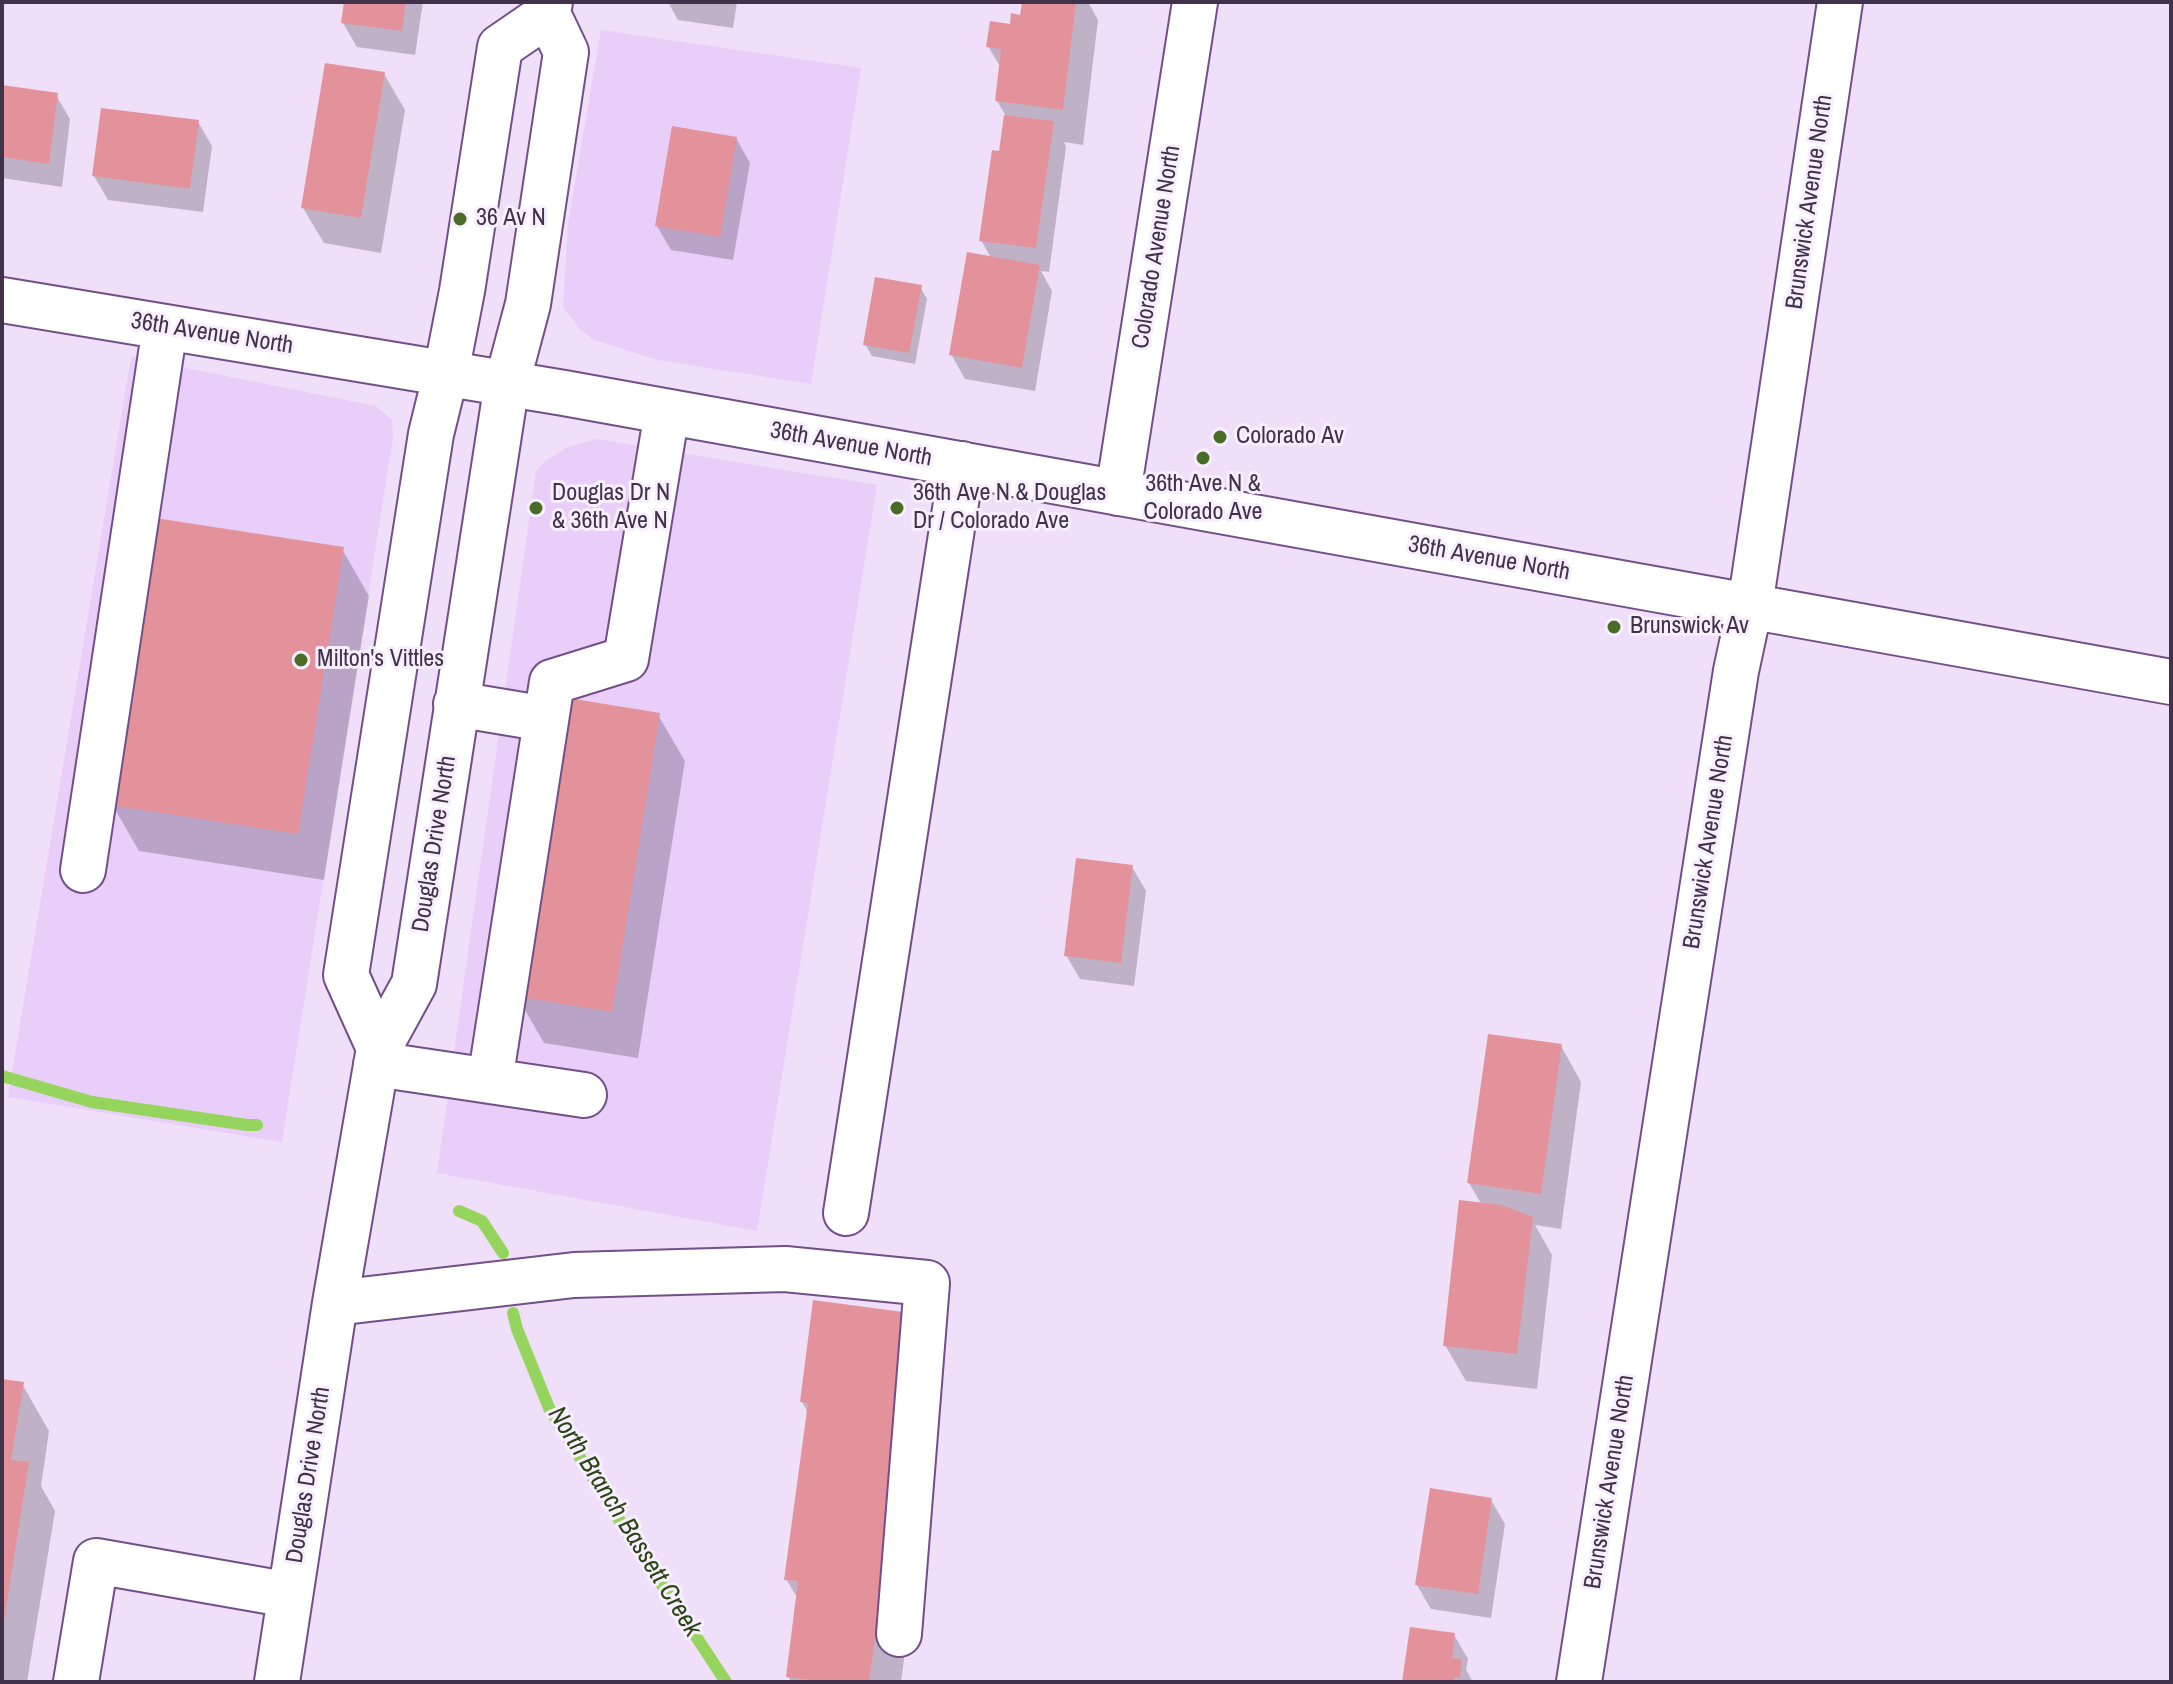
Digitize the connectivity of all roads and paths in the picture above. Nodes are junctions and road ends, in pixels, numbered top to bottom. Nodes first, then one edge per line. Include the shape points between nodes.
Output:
1 (1195, 2) edge
2 (1840, 2) edge
3 (549, 8) edge
4 (2, 300) edge
5 (165, 327) junction
6 (446, 373) junction
7 (507, 383) junction
8 (667, 412) junction
9 (962, 464) junction
10 (1118, 493) junction
11 (1750, 606) junction
12 (2171, 682) edge
13 (456, 704) junction
14 (546, 719) junction
15 (83, 870) dead end
16 (378, 1056) junction
17 (490, 1081) junction
18 (584, 1095) dead end
19 (846, 1213) dead end
20 (335, 1303) junction
21 (290, 1595) junction
22 (899, 1634) dead end
23 (76, 1682) edge
24 (277, 1682) edge
25 (1579, 1682) edge

1 - 10 street, Colorado Avenue North
2 - 11 street, Brunswick Avenue North
3 - 6 street via 500,47
3 - 7 street, Douglas Drive North via 566,52 528,304
4 - 5 street, 36th Avenue North
5 - 6 street, 36th Avenue North
5 - 15 street
6 - 7 street, 36th Avenue North
6 - 16 street via 431,434 346,975
7 - 8 street, 36th Avenue North
7 - 13 street, Douglas Drive North
8 - 9 street, 36th Avenue North
8 - 14 street via 626,659 552,682
9 - 10 street, 36th Avenue North
9 - 19 street
10 - 11 street, 36th Avenue North
11 - 12 street, 36th Avenue North
11 - 25 street, Brunswick Avenue North
13 - 14 street
13 - 16 street, Douglas Drive North via 414,984
14 - 17 street
16 - 17 street
16 - 20 street, Douglas Drive North
17 - 18 street
20 - 21 street, Douglas Drive North
20 - 22 street via 574,1275 785,1269 927,1283
21 - 23 street via 96,1561
21 - 24 street, Douglas Drive North

